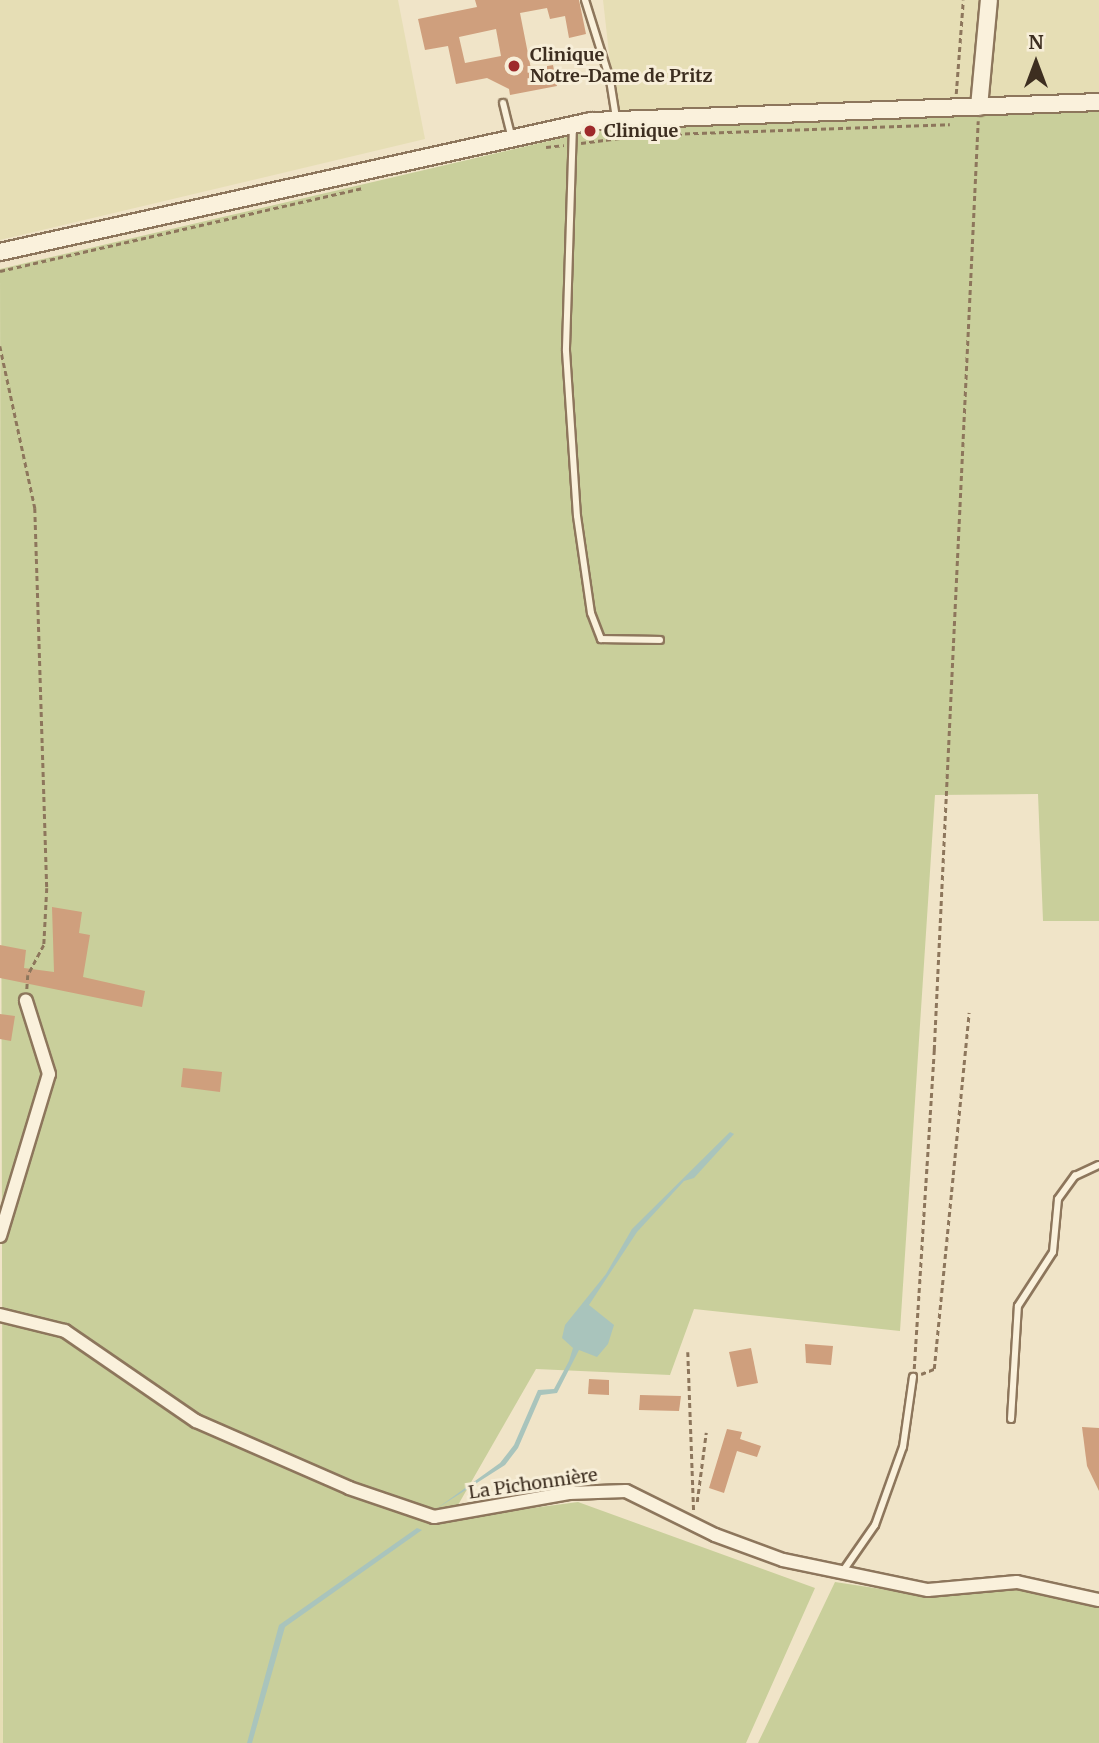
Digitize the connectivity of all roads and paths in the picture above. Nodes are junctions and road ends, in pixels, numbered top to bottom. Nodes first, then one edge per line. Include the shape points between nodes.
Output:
1 (585, 0) edge
2 (963, 0) edge
3 (989, 0) edge
4 (1099, 102) edge
5 (503, 103) dead end
6 (979, 107) junction
7 (956, 108) junction
8 (616, 118) junction
9 (573, 124) junction
10 (666, 134) dead end
11 (512, 135) junction
12 (638, 135) dead end
13 (570, 144) junction
14 (535, 149) dead end
15 (374, 186) dead end
16 (0, 252) edge
17 (0, 271) edge
18 (0, 346) edge
19 (660, 640) dead end
20 (26, 1001) joint
21 (969, 1013) dead end
22 (1099, 1165) edge
23 (0, 1236) edge
24 (0, 1315) edge
25 (688, 1352) dead end
26 (913, 1377) junction
27 (1011, 1419) dead end
28 (706, 1433) dead end
29 (696, 1508) junction
30 (688, 1522) junction
31 (843, 1571) junction
32 (1099, 1600) edge

1 - 8 lane via 610,80
2 - 7 path
3 - 6 street
4 - 6 street
5 - 11 lane
6 - 7 street
6 - 26 path via 934,1050
7 - 8 street
7 - 10 path via 953,122 945,127
8 - 9 street
9 - 11 street
9 - 13 lane
11 - 16 street
12 - 13 path
13 - 14 path
13 - 19 lane via 566,351 577,516 591,613 601,639
15 - 17 path
18 - 20 path via 35,508 47,888 44,945 29,975
20 - 23 street via 48,1074
21 - 26 path via 934,1369
22 - 27 lane via 1075,1176 1064,1188 1054,1212 1052,1252 1018,1306
24 - 30 street, La Pichonnière via 65,1331 196,1421 349,1488 434,1517 569,1493 626,1490
25 - 29 path
26 - 31 lane via 903,1447 875,1525
28 - 29 path
29 - 30 path
30 - 31 street, La Pichonnière via 783,1560
31 - 32 street, La Pichonnière via 928,1590 1017,1582

